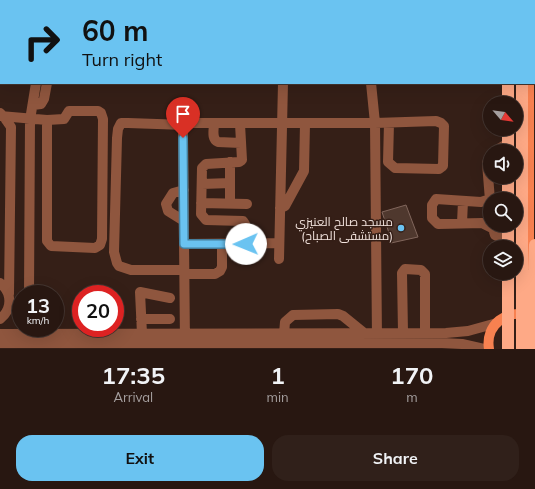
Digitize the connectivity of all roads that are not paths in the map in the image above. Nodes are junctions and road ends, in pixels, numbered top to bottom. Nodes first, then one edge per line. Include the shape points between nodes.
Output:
1 (36, 84) edge
2 (46, 84) edge
3 (283, 84) edge
4 (371, 84) edge
5 (506, 84) edge
6 (522, 84) edge
7 (529, 84) edge
8 (506, 96) edge
9 (33, 105) junction
10 (1, 115) edge
11 (30, 120) junction
12 (47, 120) junction
13 (375, 123) junction
14 (389, 123) junction
15 (214, 124) junction
16 (240, 124) junction
17 (282, 124) junction
18 (305, 124) junction
19 (186, 125) junction
20 (241, 143) junction
21 (29, 160) junction
22 (47, 161) junction
23 (230, 162) junction
24 (202, 184) junction
25 (230, 184) junction
26 (184, 190) junction
27 (463, 201) junction
28 (483, 202) edge
29 (201, 203) junction
30 (230, 204) junction
31 (247, 204) dead end
32 (280, 208) junction
33 (30, 215) junction
34 (47, 215) junction
35 (184, 221) junction
36 (462, 223) junction
37 (483, 223) edge
38 (279, 243) junction
39 (184, 244) junction
40 (222, 244) junction
41 (246, 244) junction
42 (535, 245) edge
43 (279, 259) dead end
44 (185, 272) junction
45 (506, 280) edge
46 (506, 280) edge
47 (0, 283) edge
48 (29, 285) edge
49 (9, 294) junction
50 (170, 298) dead end
51 (0, 319) edge
52 (170, 319) dead end
53 (535, 319) edge
54 (141, 320) junction
55 (498, 321) junction
56 (12, 333) edge
57 (425, 333) junction
58 (0, 334) edge
59 (64, 334) edge
60 (359, 336) junction
61 (377, 338) junction
62 (136, 340) edge
63 (284, 341) edge
64 (182, 342) edge
65 (400, 342) edge
66 (0, 343) edge
67 (53, 346) edge
68 (112, 346) edge
69 (335, 346) edge
70 (442, 346) edge
71 (484, 349) edge
72 (489, 349) edge
73 (508, 349) edge
74 (522, 349) edge
75 (531, 349) edge

1 - 9 street
2 - 9 street via 41,104
3 - 17 street
4 - 13 street
5 - 8 highway
6 - 74 highway, bridge
7 - 53 main road via 529,305
9 - 11 street
10 - 11 street
10 - 49 street via 11,127
11 - 12 street
11 - 21 street
12 - 22 street
12 - 34 street via 64,119 69,111 101,113 103,118 100,245 95,248 51,246 47,241
13 - 14 street
13 - 18 street
13 - 61 street
14 - 14 street via 388,162 391,166 439,169 443,166 444,126 441,123
15 - 16 street
15 - 19 street
15 - 20 street via 215,141
16 - 17 street
16 - 20 street
17 - 18 street
17 - 32 street
18 - 32 street via 304,171 285,206
19 - 26 street via 183,131
19 - 44 street via 121,123 117,140 114,252 117,262 125,268
20 - 23 street via 242,160
21 - 22 street
21 - 33 street
22 - 34 street
23 - 24 street via 203,166
23 - 25 street
24 - 25 street
24 - 29 street
25 - 30 street
26 - 35 street
26 - 35 street via 173,193 166,204 168,211
27 - 28 street
27 - 36 street
27 - 36 street via 438,199 433,201 432,205 432,218 436,223
29 - 30 street
29 - 41 street via 201,214 206,220 243,221
30 - 31 street
32 - 38 street
33 - 34 street
33 - 48 street
35 - 39 street
36 - 37 street
38 - 41 street
38 - 43 street
39 - 40 street
39 - 44 street
40 - 41 street
40 - 44 street via 220,271 216,274
42 - 75 highway, bridge
44 - 64 street
45 - 55 main road via 505,302
46 - 73 highway, bridge
47 - 49 street
49 - 51 street via 10,303
50 - 54 street via 140,292
52 - 54 street
53 - 55 main road via 518,314
54 - 62 street
55 - 57 street via 461,333
55 - 72 main road via 490,335
56 - 58 street
57 - 65 street
57 - 65 street via 425,274 421,270 405,269 402,273
59 - 62 street
60 - 61 street
60 - 63 street
60 - 63 street via 343,316 293,315 286,322
60 - 69 street
61 - 65 street
62 - 64 street
62 - 68 street
63 - 64 street via 250,338
63 - 69 street
65 - 70 street
66 - 67 street
67 - 68 street
70 - 71 street via 462,344

